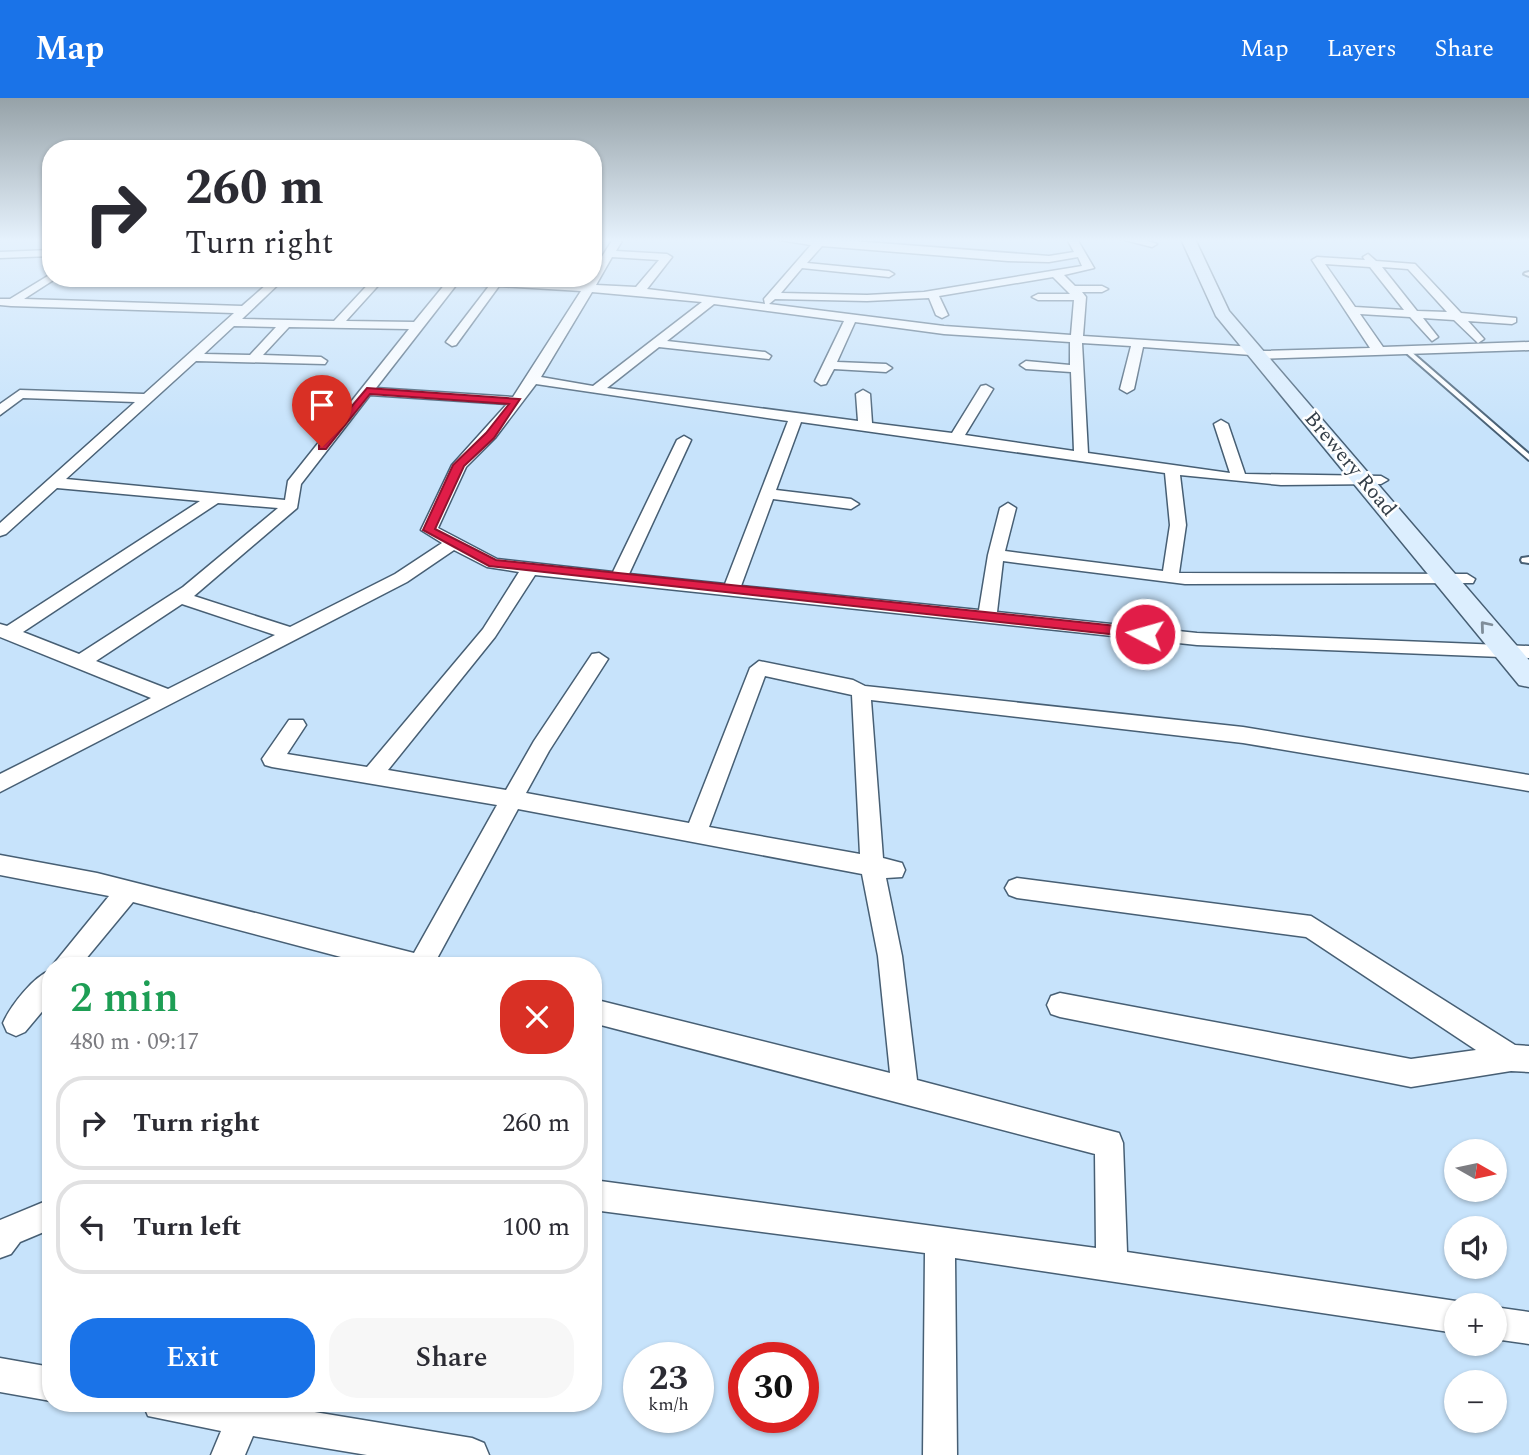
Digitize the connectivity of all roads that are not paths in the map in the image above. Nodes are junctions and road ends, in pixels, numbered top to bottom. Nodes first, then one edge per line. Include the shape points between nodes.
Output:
1 (16, 302) edge
2 (252, 302) edge
3 (357, 302) edge
4 (432, 302) edge
5 (482, 302) edge
6 (580, 302) edge
7 (708, 302) edge
8 (720, 302) edge
9 (768, 302) edge
10 (937, 302) edge
11 (1075, 302) edge
12 (1217, 302) edge
13 (1232, 302) edge
14 (1347, 302) edge
15 (1404, 302) edge
16 (1444, 302) edge
17 (762, 308) junction
18 (243, 310) junction
19 (1352, 310) junction
20 (1414, 314) junction
21 (942, 315) dead end
22 (1457, 317) junction
23 (850, 320) junction
24 (1512, 320) dead end
25 (230, 322) junction
26 (286, 323) junction
27 (337, 324) junction
28 (419, 326) junction
29 (1432, 337) dead end
30 (1478, 339) dead end
31 (1077, 341) junction
32 (452, 342) dead end
33 (656, 342) junction
34 (1137, 345) junction
35 (1529, 346) edge
36 (1406, 350) junction
37 (1379, 351) junction
38 (1261, 354) junction
39 (765, 356) dead end
40 (192, 357) junction
41 (253, 359) junction
42 (321, 361) dead end
43 (831, 365) junction
44 (1026, 365) dead end
45 (886, 368) dead end
46 (1077, 369) junction
47 (533, 380) junction
48 (821, 381) dead end
49 (986, 389) dead end
50 (1127, 389) dead end
51 (596, 390) junction
52 (367, 391) junction
53 (863, 394) dead end
54 (148, 398) junction
55 (517, 401) junction
56 (0, 411) edge
57 (795, 419) junction
58 (1221, 425) dead end
59 (865, 426) junction
60 (957, 438) junction
61 (684, 440) dead end
62 (1519, 449) junction
63 (1529, 449) edge
64 (1081, 457) junction
65 (1529, 458) edge
66 (1172, 470) junction
67 (1239, 478) junction
68 (1373, 481) junction
69 (57, 483) junction
70 (767, 494) junction
71 (215, 498) junction
72 (851, 504) dead end
73 (292, 505) junction
74 (1008, 508) dead end
75 (0, 531) edge
76 (453, 542) junction
77 (996, 555) junction
78 (530, 569) junction
79 (1170, 577) junction
80 (618, 579) junction
81 (1457, 580) junction
82 (731, 590) junction
83 (180, 597) junction
84 (987, 617) junction
85 (5, 631) edge
86 (291, 634) junction
87 (1522, 652) edge
88 (599, 659) dead end
89 (81, 662) junction
90 (1529, 678) edge
91 (861, 692) junction
92 (168, 697) junction
93 (296, 725) dead end
94 (371, 776) junction
95 (0, 783) edge
96 (1529, 783) edge
97 (512, 799) junction
98 (696, 833) junction
99 (0, 865) edge
100 (883, 868) junction
101 (1017, 888) dead end
102 (128, 891) junction
103 (72, 957) edge
104 (384, 957) edge
105 (424, 957) edge
106 (42, 993) edge
107 (1060, 1005) dead end
108 (602, 1013) edge
109 (16, 1023) dead end
110 (1520, 1058) edge
111 (905, 1091) junction
112 (602, 1196) edge
113 (42, 1218) edge
114 (3, 1234) edge
115 (940, 1240) junction
116 (1112, 1265) junction
117 (1444, 1315) edge
118 (1507, 1325) edge
119 (1529, 1328) edge
120 (0, 1375) edge
121 (42, 1382) edge
122 (246, 1412) edge
123 (251, 1412) edge
124 (228, 1455) edge
125 (472, 1455) edge
126 (940, 1455) edge

1 - 18 street
2 - 18 street
3 - 27 street
4 - 28 street
5 - 32 street
6 - 47 street
7 - 33 street
8 - 17 street
9 - 17 street
10 - 21 street
11 - 31 street
12 - 38 main road, Brewery Road
13 - 38 main road, Brewery Road
14 - 19 street
15 - 20 street
16 - 22 street
17 - 23 street
18 - 25 street
19 - 20 street
19 - 37 street
20 - 22 street
20 - 29 street
22 - 24 street
22 - 30 street
23 - 31 street
23 - 43 street via 836,339
25 - 26 street
25 - 40 street
26 - 27 street
26 - 41 street
27 - 28 street
28 - 52 street
31 - 34 street
31 - 46 street
33 - 39 street
33 - 51 street
34 - 38 street
34 - 50 street
35 - 36 street
36 - 37 street
36 - 62 lane
37 - 38 street
38 - 68 main road, Brewery Road
40 - 41 street
40 - 54 street
41 - 42 street
43 - 45 street
43 - 48 street
44 - 46 street
46 - 64 street
47 - 51 street
47 - 55 street
49 - 60 street
51 - 57 street
52 - 55 street
52 - 73 street via 293,484
53 - 59 street
54 - 56 street via 20,394
54 - 69 street
55 - 76 street via 459,465 429,530
57 - 59 street
57 - 70 street
58 - 67 street
59 - 60 street
60 - 64 street
61 - 80 street
62 - 63 lane
62 - 65 lane
64 - 66 street
66 - 67 street
66 - 79 street via 1178,525
67 - 68 street
68 - 81 main road, Brewery Road
69 - 71 street
69 - 75 street
70 - 72 street
70 - 82 street
71 - 73 street
71 - 85 street
73 - 83 street
74 - 77 street
76 - 78 street via 493,564
76 - 86 street via 401,578
77 - 79 street
77 - 84 street
78 - 80 street
78 - 94 street via 489,632
79 - 81 street
80 - 82 street
81 - 87 main road, Brewery Road
82 - 84 street
83 - 86 street
83 - 89 street
84 - 87 street via 1197,639
85 - 89 street
86 - 92 street
87 - 90 main road, Brewery Road
88 - 97 street
89 - 92 street
91 - 96 street via 1243,736
91 - 98 street via 759,668
91 - 100 street
92 - 95 street
93 - 94 street via 272,759
94 - 97 street
97 - 98 street
97 - 105 street
98 - 100 street
99 - 102 street
100 - 111 street
101 - 110 street via 1311,927
102 - 103 street
102 - 104 street
106 - 109 street
107 - 110 street via 1411,1073
108 - 111 street
111 - 116 street via 1109,1143
112 - 115 street
113 - 114 street
115 - 116 street
115 - 126 street
116 - 117 street
118 - 119 street
120 - 121 street
122 - 124 street
123 - 125 street

